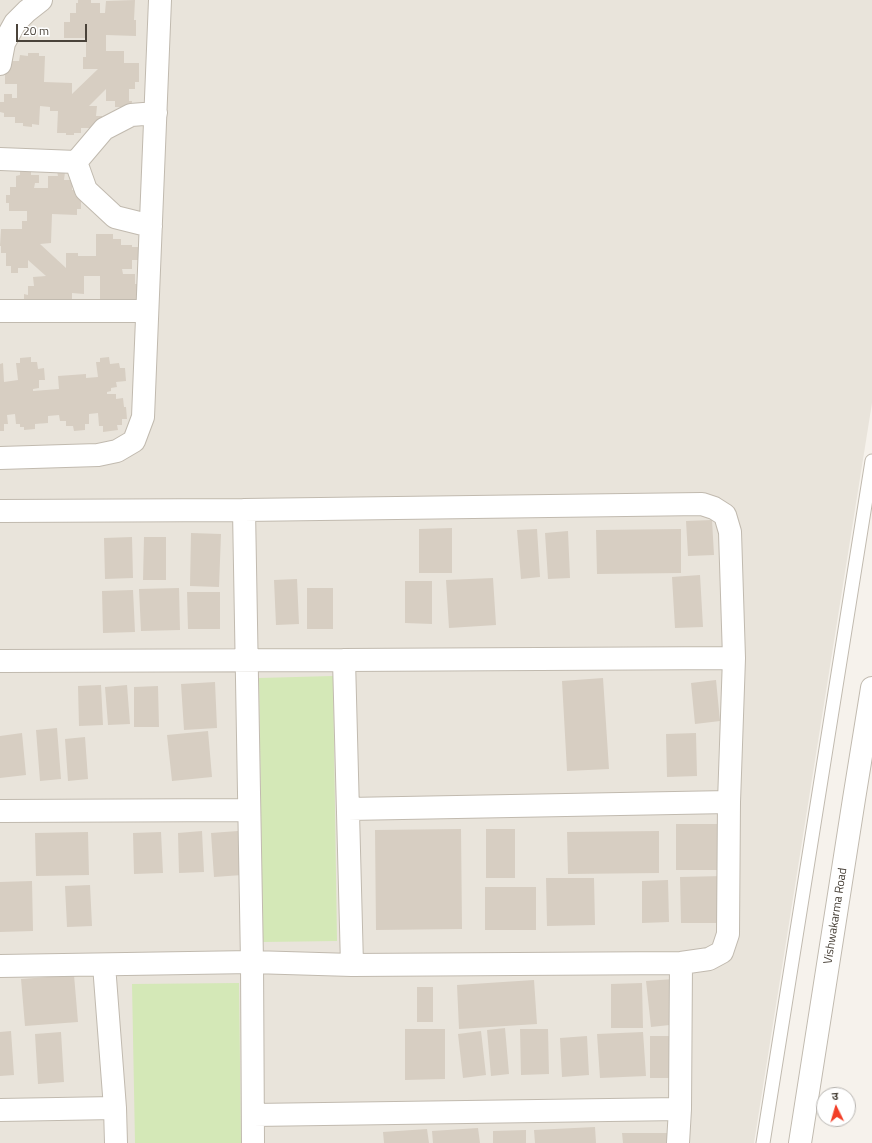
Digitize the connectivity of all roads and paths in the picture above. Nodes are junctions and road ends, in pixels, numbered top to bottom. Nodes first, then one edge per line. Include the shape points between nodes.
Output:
1 (41, 0) edge
2 (160, 0) edge
3 (0, 64) edge
4 (156, 113) junction
5 (0, 159) edge
6 (76, 162) junction
7 (151, 226) junction
8 (0, 311) edge
9 (148, 312) junction
10 (0, 458) edge
11 (872, 461) edge
12 (244, 510) junction
13 (0, 511) edge
14 (734, 658) junction
15 (344, 660) junction
16 (0, 661) edge
17 (246, 661) junction
18 (872, 688) edge
19 (730, 802) junction
20 (348, 809) junction
21 (0, 810) edge
22 (248, 810) junction
23 (252, 962) junction
24 (681, 962) junction
25 (104, 965) junction
26 (352, 965) junction
27 (0, 966) edge
28 (115, 1108) junction
29 (680, 1109) junction
30 (0, 1110) edge
31 (252, 1116) junction
32 (116, 1143) edge
33 (253, 1143) edge
34 (678, 1143) edge
35 (763, 1143) edge
36 (800, 1143) edge

1 - 3 street via 15,23 4,43
2 - 4 street
4 - 6 street via 131,115 104,129
4 - 7 street
5 - 6 street
6 - 7 street via 86,190 115,217
7 - 9 street
8 - 9 street
9 - 10 street via 143,417 134,441 117,451 98,456
11 - 35 lane
12 - 13 street
12 - 14 street via 702,504 725,515 730,532
12 - 17 street
14 - 15 street
14 - 19 street
15 - 17 street
15 - 20 street
16 - 17 street
17 - 22 street
18 - 36 street, Vishwakarma Road
19 - 20 street
19 - 24 street via 728,934 722,952 709,959
20 - 26 street
21 - 22 street
22 - 23 street
23 - 25 street
23 - 26 street
23 - 31 street
24 - 26 street
24 - 29 street
25 - 27 street
25 - 28 street
28 - 30 street
28 - 32 street
29 - 31 street
29 - 34 street
31 - 33 street

